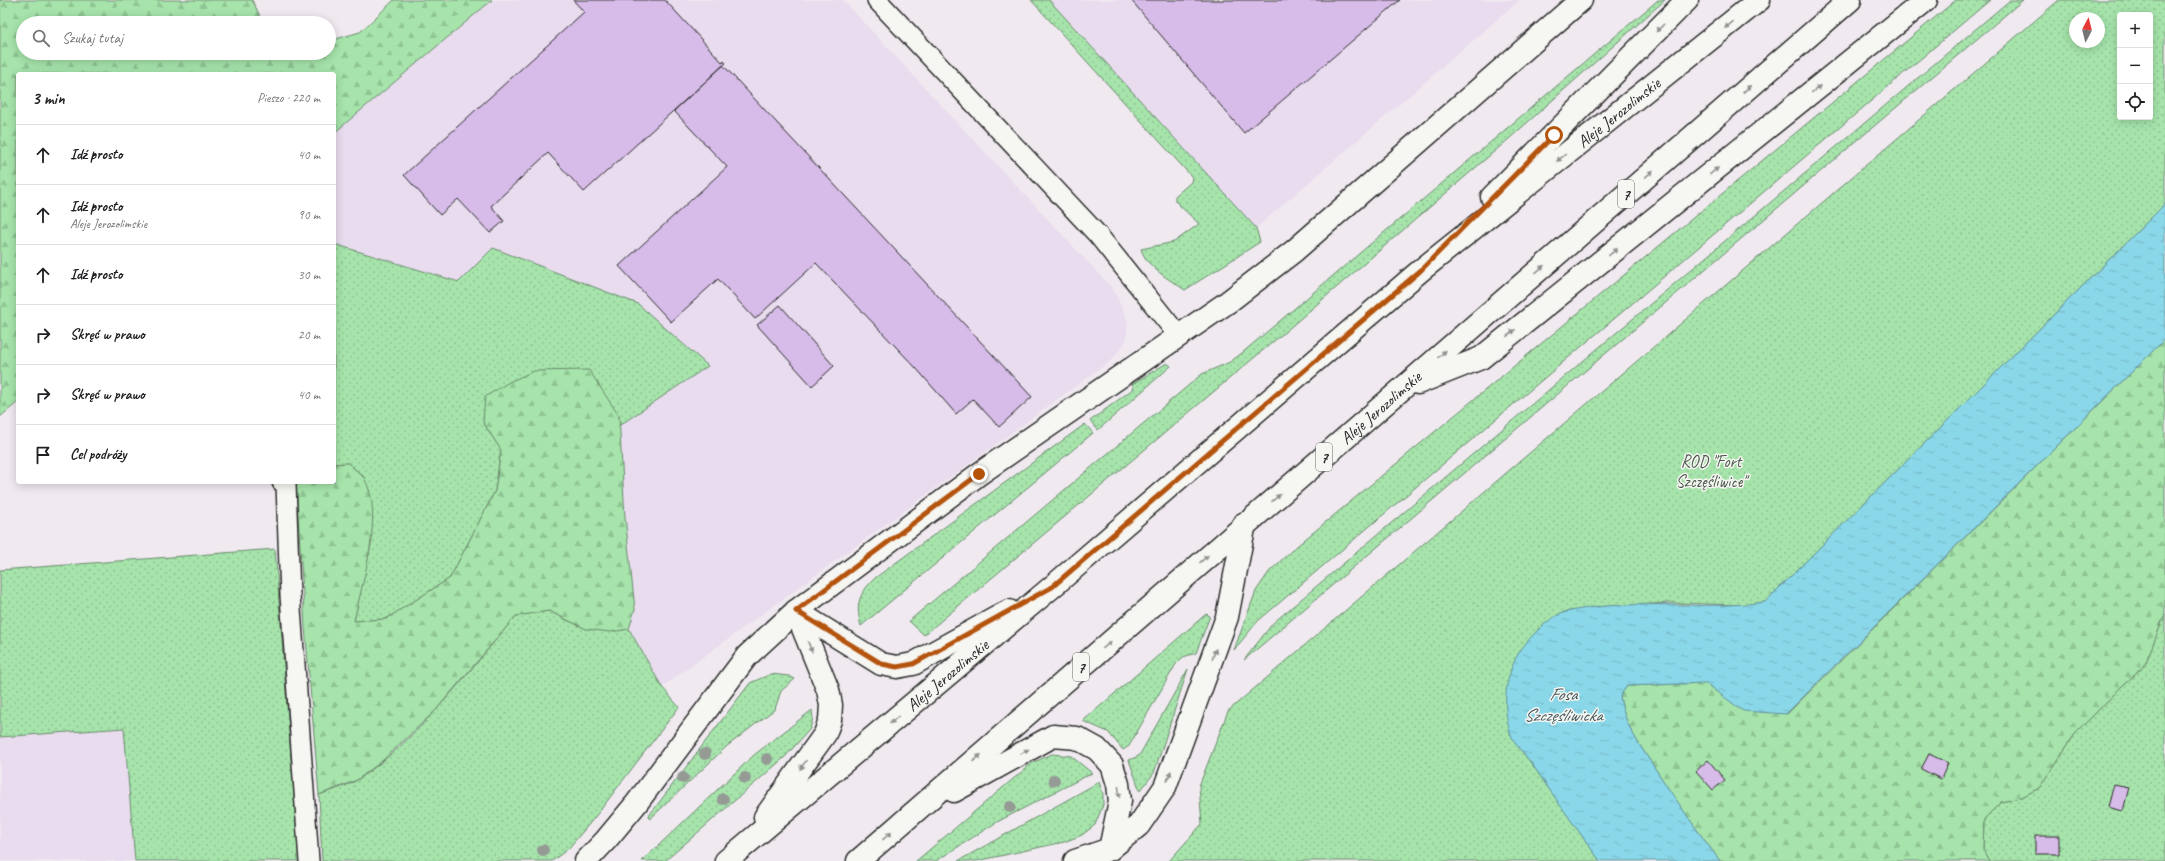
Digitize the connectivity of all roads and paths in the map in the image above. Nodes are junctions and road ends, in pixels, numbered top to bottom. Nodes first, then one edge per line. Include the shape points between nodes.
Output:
1 (877, 0) edge
2 (1581, 0) edge
3 (1687, 0) edge
4 (1759, 0) edge
5 (1850, 0) edge
6 (1926, 0) edge
7 (1420, 271) junction
8 (1178, 336) junction
9 (1402, 389) junction
10 (286, 484) edge
11 (1246, 523) junction
12 (1052, 587) junction
13 (796, 611) junction
14 (916, 812) junction
15 (746, 844) junction
16 (1110, 849) junction
17 (309, 861) edge
18 (586, 861) edge
19 (726, 861) edge
20 (858, 861) edge
21 (1075, 861) edge

1 - 8 lane via 1098,235
2 - 8 main road via 1294,250 1228,302
3 -> 7 main road
4 -> 7 main road, Aleje Jerozolimskie
9 -> 5 main road, Aleje Jerozolimskie / 7
9 -> 6 main road via 1481,358
7 - 12 main road, Aleje Jerozolimskie
8 - 13 main road via 979,474
11 -> 9 main road, Aleje Jerozolimskie / 7
10 - 17 lane via 290,596
14 -> 11 main road, Aleje Jerozolimskie / 7
16 -> 11 main road via 1139,825 1166,787 1227,617
12 - 13 main road via 913,664 897,667 882,664 868,657
12 -> 15 main road, Aleje Jerozolimskie
13 -> 15 main road via 828,690 830,720 825,734
13 - 18 main road via 748,656 636,804
14 -> 16 main road via 1053,736 1078,738 1097,749 1112,765 1118,784 1120,801
20 -> 14 main road, Aleje Jerozolimskie / 7
15 - 19 main road, Aleje Jerozolimskie
16 - 21 main road

